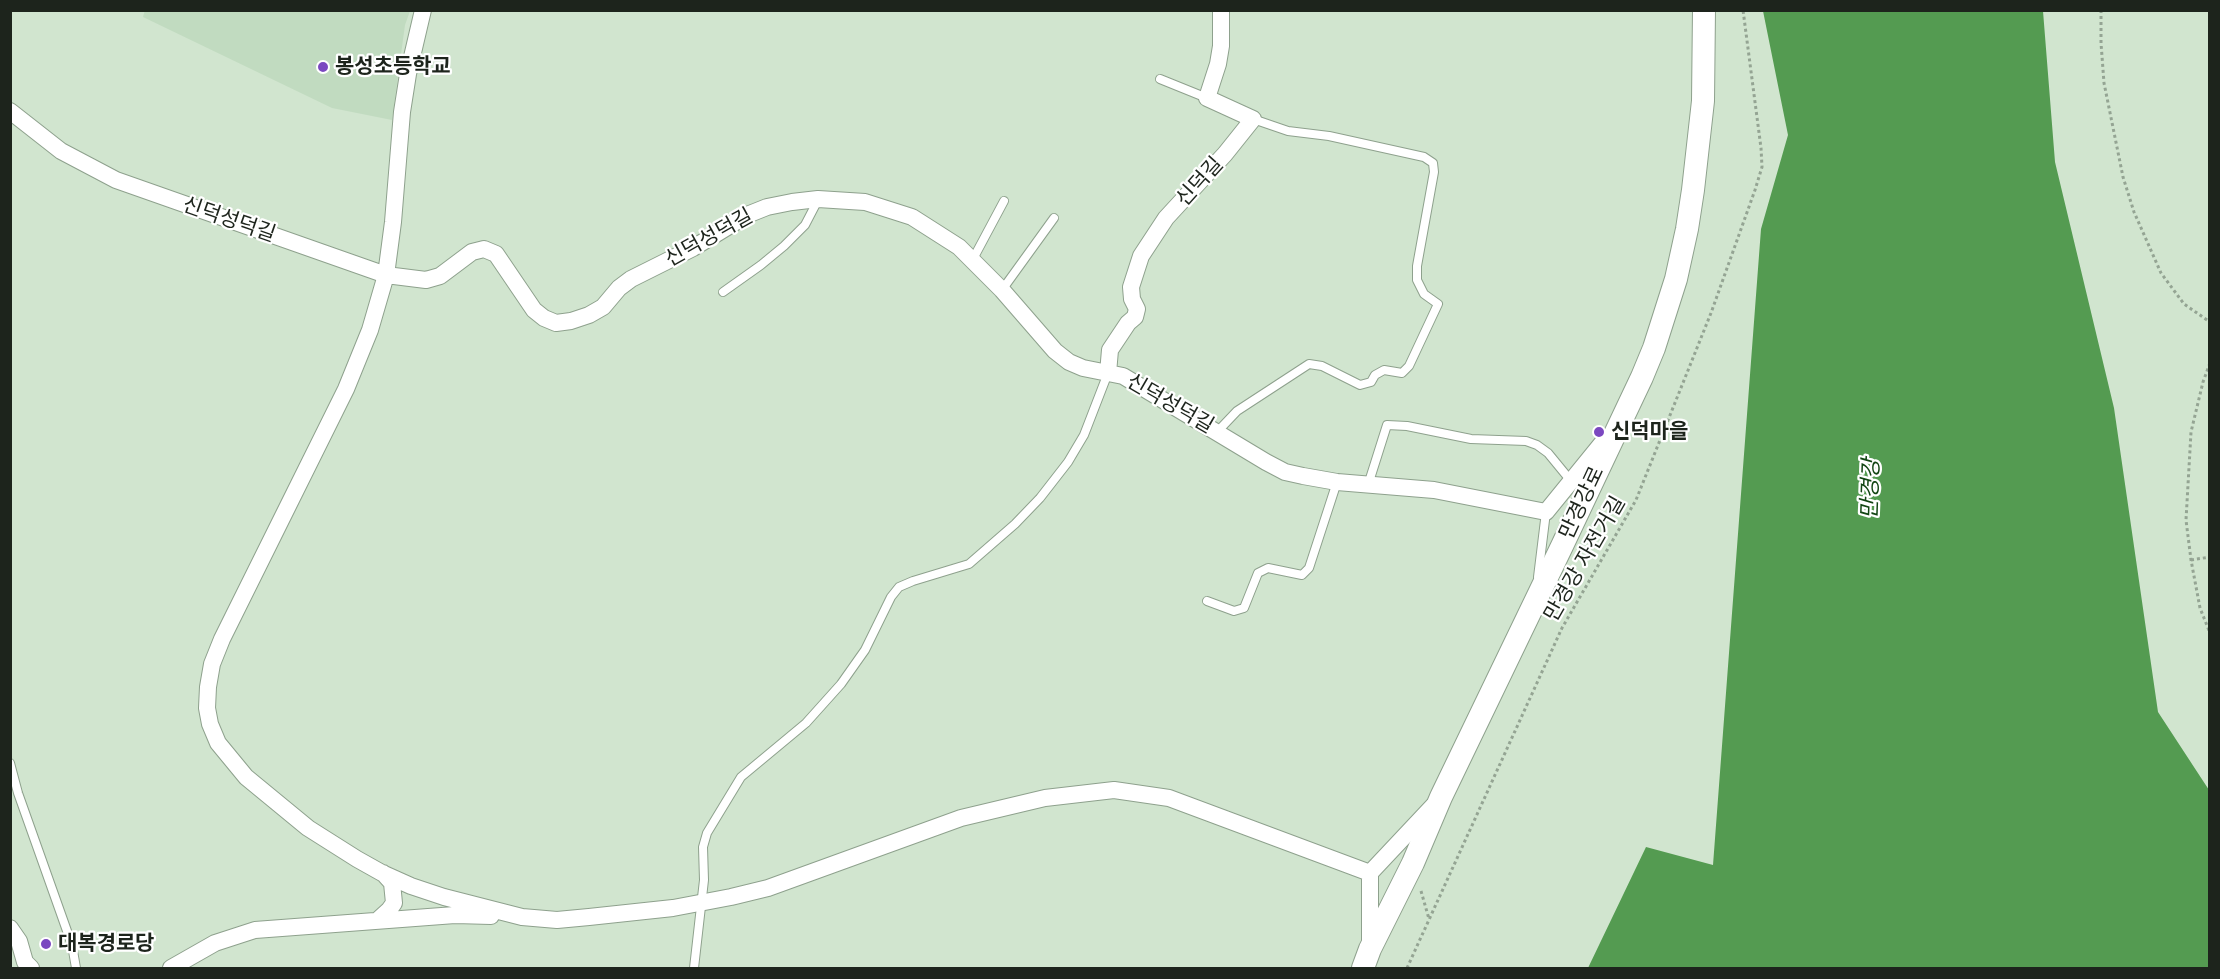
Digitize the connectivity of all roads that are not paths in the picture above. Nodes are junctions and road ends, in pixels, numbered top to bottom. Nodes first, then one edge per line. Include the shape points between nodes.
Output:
1 (423, 10) edge
2 (1221, 10) edge
3 (1704, 10) edge
4 (1160, 79) dead end
5 (1207, 98) junction
6 (10, 111) edge
7 (1253, 119) junction
8 (818, 200) junction
9 (1004, 201) dead end
10 (1054, 218) dead end
11 (973, 259) junction
12 (386, 275) junction
13 (1002, 290) junction
14 (723, 292) dead end
15 (1108, 373) junction
16 (1620, 420) junction
17 (1217, 432) junction
18 (1571, 481) junction
19 (1337, 482) junction
20 (1368, 485) junction
21 (1546, 512) junction
22 (1208, 601) dead end
23 (1535, 603) junction
24 (10, 763) edge
25 (1441, 796) junction
26 (382, 873) junction
27 (1370, 873) junction
28 (701, 903) junction
29 (522, 917) junction
30 (378, 920) junction
31 (10, 928) edge
32 (1366, 959) edge
33 (31, 969) edge
34 (76, 969) edge
35 (171, 969) edge
36 (694, 969) edge

1 - 12 street via 402,112
2 - 5 street via 1221,46
3 - 16 street, 만경강로 via 1703,101 1687,229 1654,348
4 - 5 lane
5 - 7 street
6 - 12 street, 신덕성덕길 via 61,151 116,180
7 - 15 street, 신덕길 via 1166,218 1141,256 1131,287 1137,309 1135,317 1110,350
7 - 17 lane via 1433,163 1417,280 1424,294 1438,304 1402,373 1384,370 1371,382 1360,385 1322,366 1309,364 1237,411
8 - 11 street, 신덕성덕길 via 865,202 912,217
8 - 12 street, 신덕성덕길 via 767,207 747,215 631,279 603,307 572,321 556,322 534,310 496,254 484,249 472,252 440,276 426,280
8 - 14 lane via 805,225 784,246
9 - 11 lane
10 - 13 lane
11 - 13 street, 신덕성덕길
12 - 26 street via 370,330 346,389 222,639 212,664 207,708 218,743 246,777 308,828
13 - 15 street, 신덕성덕길 via 1069,362
15 - 17 street, 신덕성덕길 via 1123,376
15 - 28 lane via 1084,435 1040,498 969,564 899,587 865,650 841,684 806,723 741,777 707,833
16 - 18 street
16 - 23 street, 만경강로
17 - 19 street, 신덕성덕길 via 1285,472
18 - 20 lane via 1548,453 1526,441 1471,439 1387,425
18 - 21 street
19 - 20 street, 신덕성덕길
19 - 22 lane via 1309,568 1302,575 1268,568 1258,573 1244,609 1234,611
20 - 21 street, 신덕성덕길 via 1434,490
21 - 23 lane
23 - 25 street, 만경강로
24 - 34 lane via 72,945
25 - 27 street
25 - 32 street, 만경강로
26 - 29 street via 444,897
26 - 30 street via 392,883 395,895 394,903
27 - 28 street via 1169,798 1114,790 1045,798 960,818 768,888
27 - 32 street
28 - 29 street via 557,920
28 - 36 lane
29 - 30 street via 455,915
30 - 35 street via 255,930 215,943
31 - 33 street

